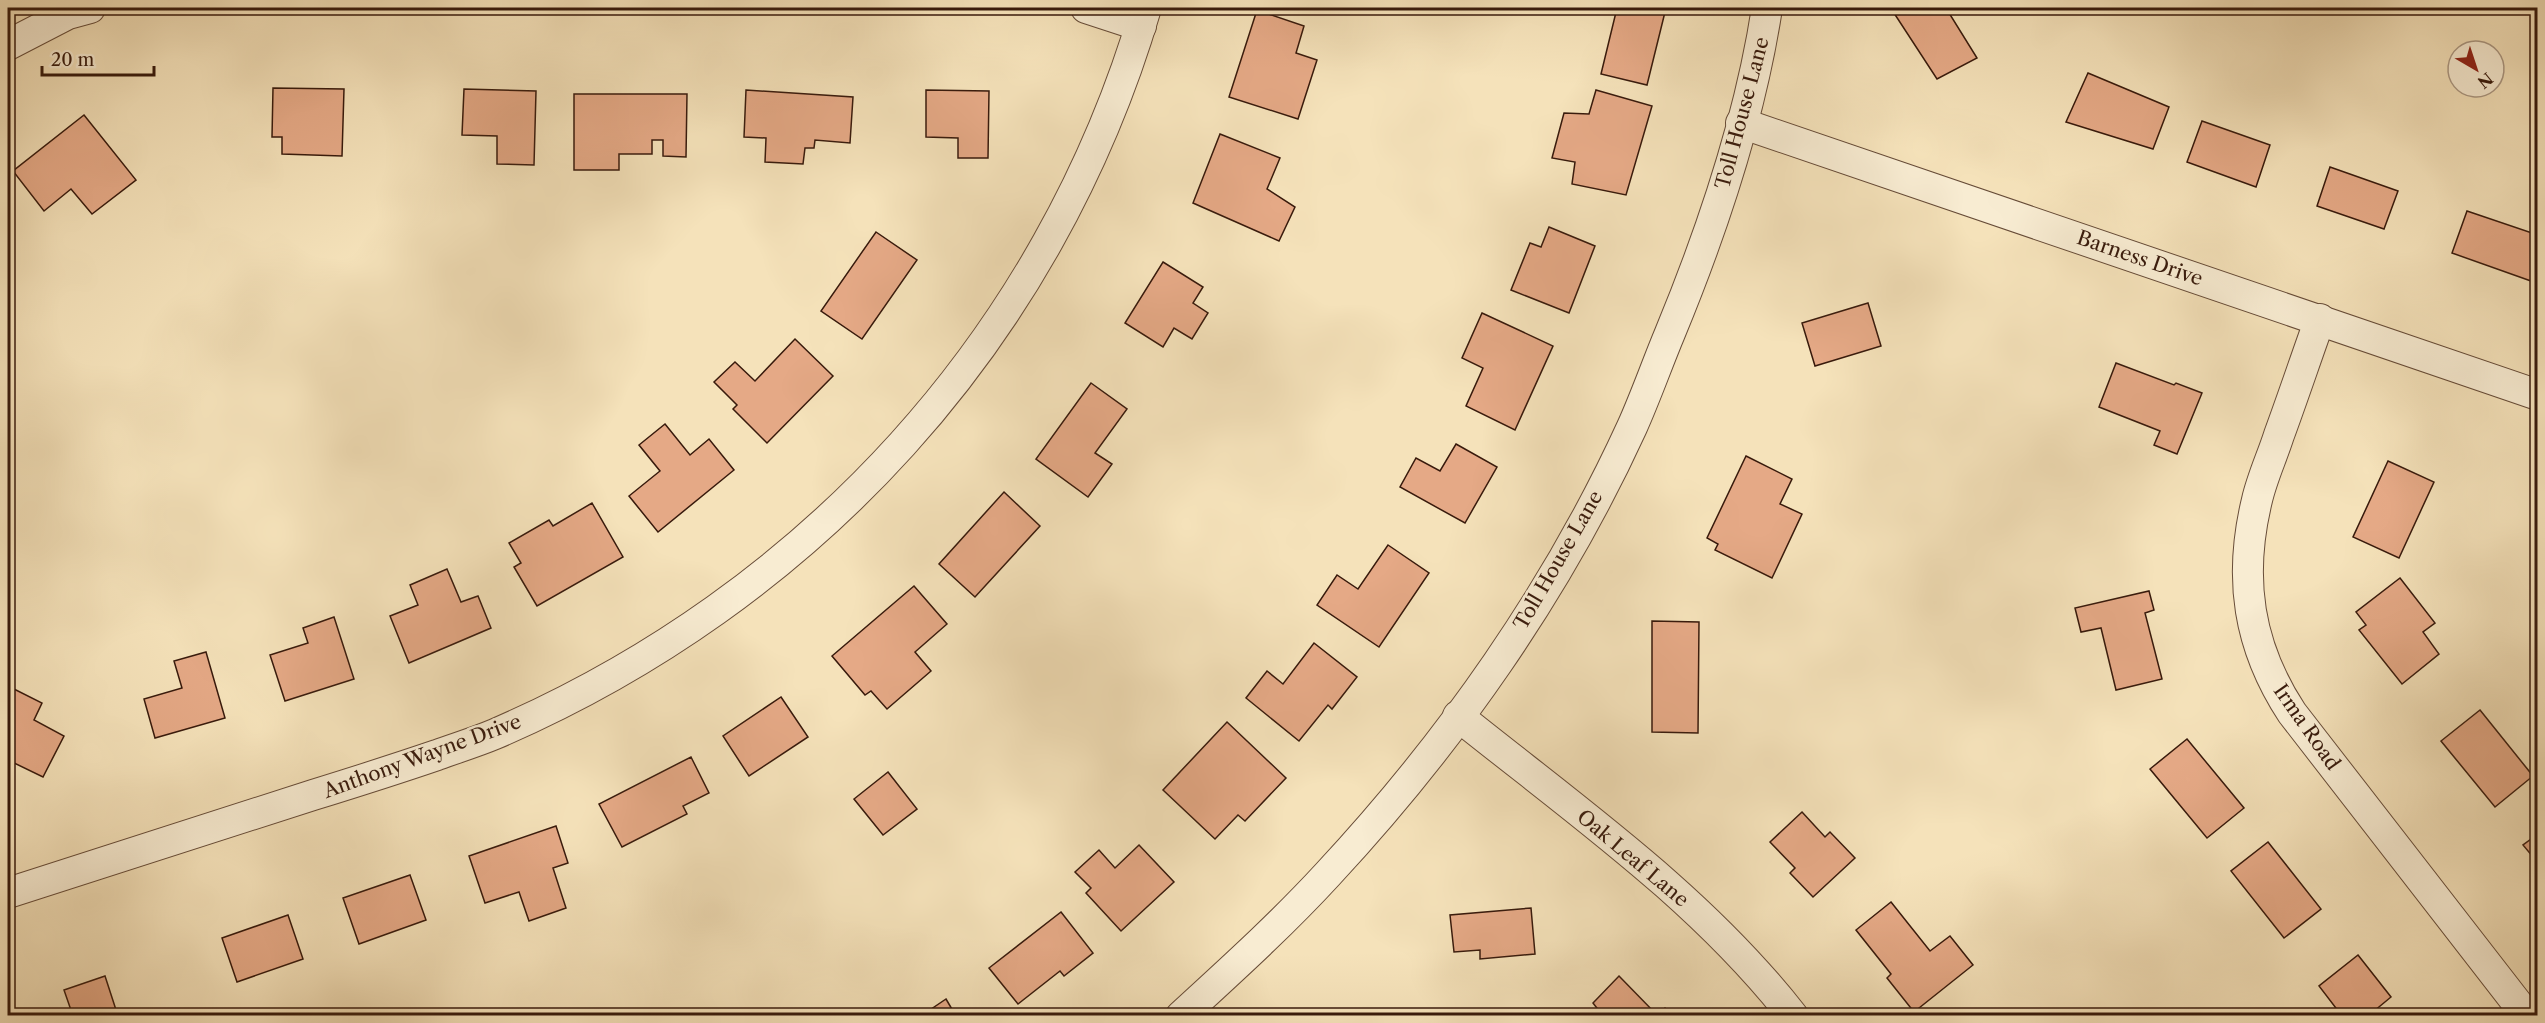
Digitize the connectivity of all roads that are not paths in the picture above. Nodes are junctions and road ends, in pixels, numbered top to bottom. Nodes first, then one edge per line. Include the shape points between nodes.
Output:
1 (90, 8) edge
2 (1086, 8) edge
3 (1767, 8) edge
4 (1144, 17) edge
5 (8, 45) edge
6 (1741, 123) junction
7 (2320, 319) junction
8 (2538, 395) edge
9 (1458, 716) junction
10 (8, 893) edge
11 (1181, 1016) edge
12 (1793, 1016) edge
13 (2528, 1016) edge

1 - 5 street
2 - 4 street
3 - 6 street, Toll House Lane
4 - 10 street, Anthony Wayne Drive via 1102,132 1071,198 1017,294 983,344 892,457 820,528 760,579 632,665 493,735
6 - 7 street, Barness Drive
6 - 9 street, Toll House Lane via 1696,270 1631,428 1550,581
7 - 8 street, Barness Drive
7 - 13 street, Irma Road via 2257,498 2247,548 2247,598 2258,648 2292,713
9 - 11 street, Toll House Lane via 1406,785 1327,876
9 - 12 street, Oak Leaf Lane via 1672,888 1724,938

